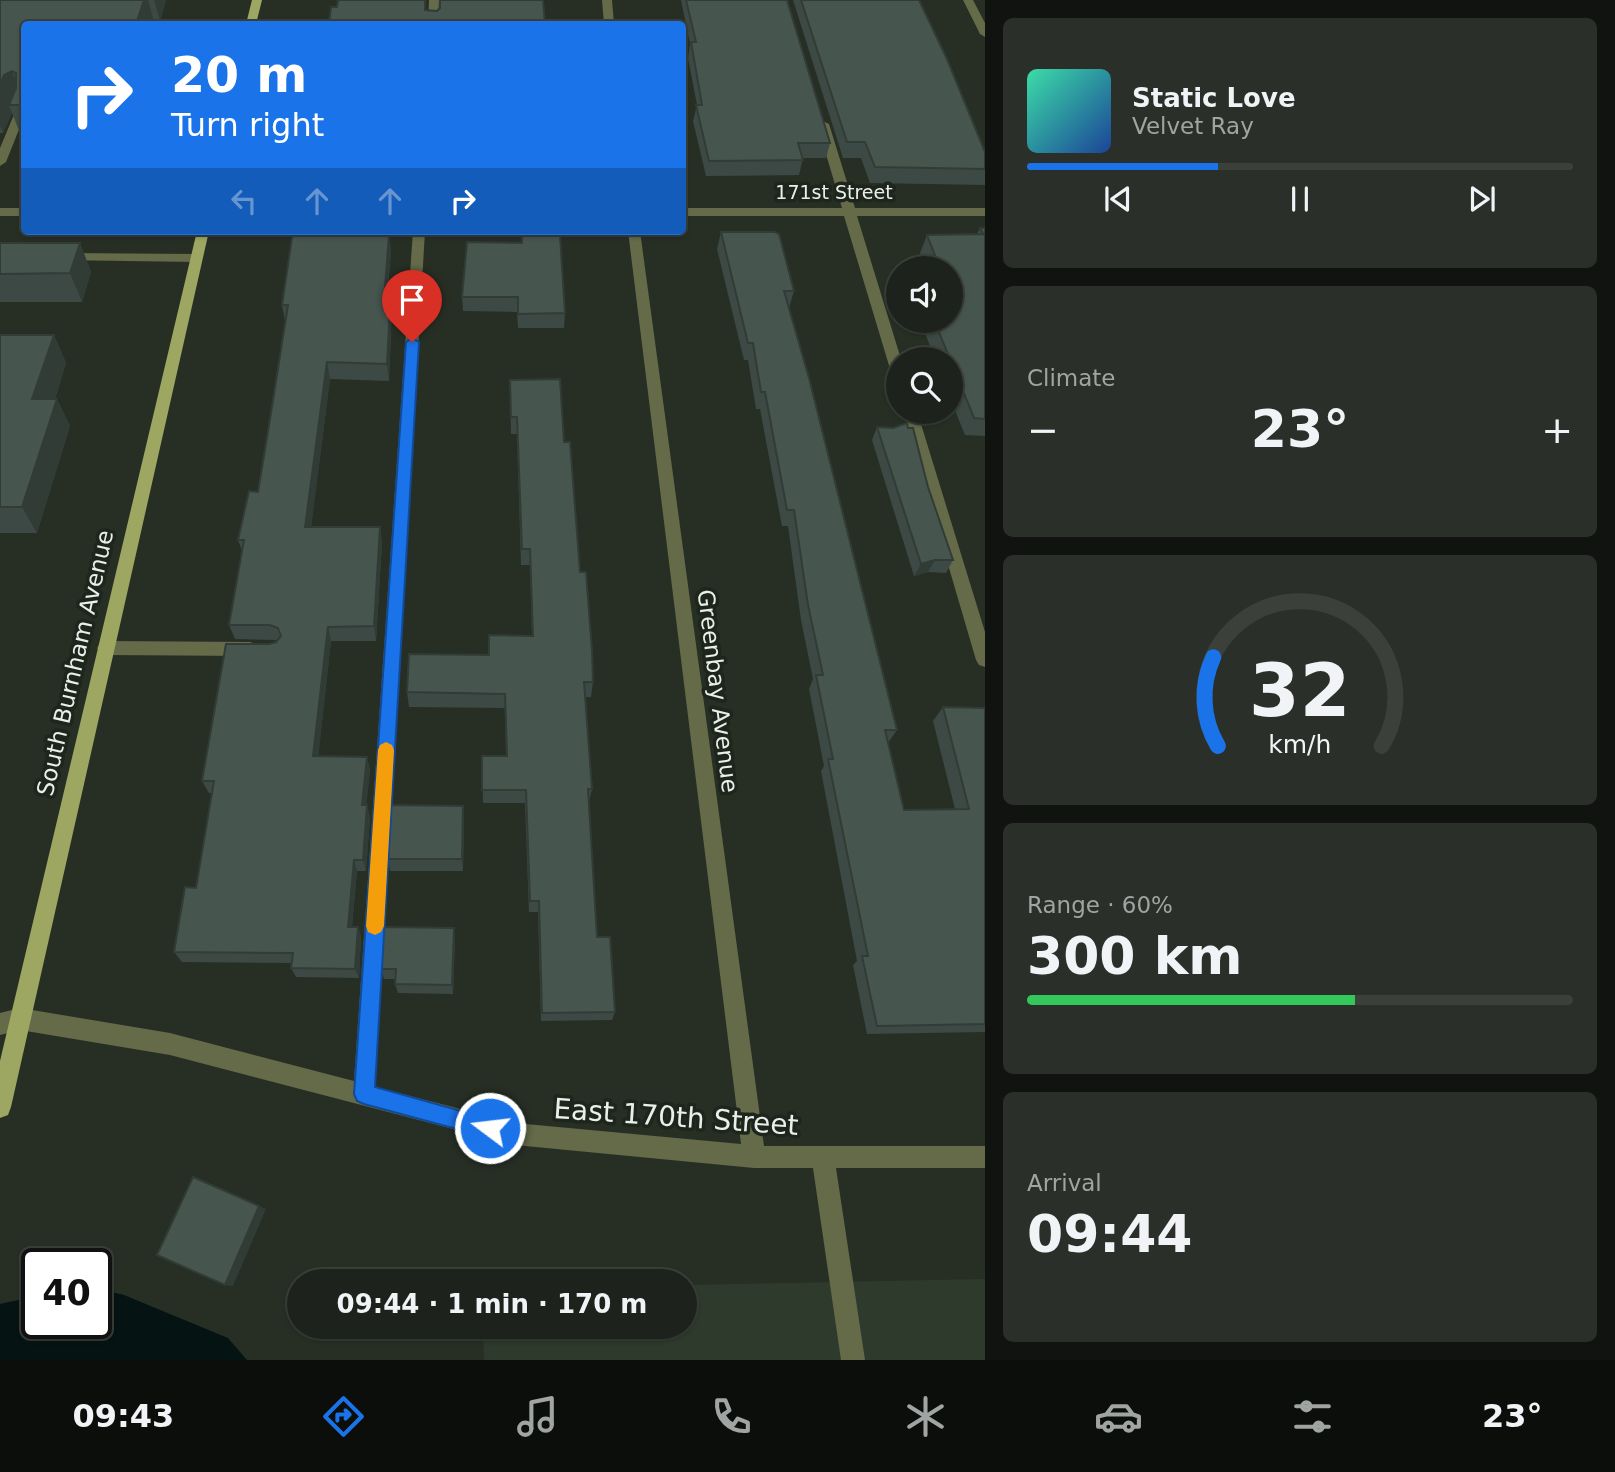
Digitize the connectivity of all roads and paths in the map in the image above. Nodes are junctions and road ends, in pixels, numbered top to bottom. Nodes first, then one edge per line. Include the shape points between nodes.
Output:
1 (257, 0) edge
2 (434, 0) edge
3 (607, 0) edge
4 (968, 0) edge
5 (252, 21) edge
6 (433, 21) edge
7 (610, 21) edge
8 (985, 34) edge
9 (818, 106) edge
10 (21, 112) edge
11 (0, 162) edge
12 (0, 212) edge
13 (21, 212) edge
14 (686, 212) edge
15 (849, 212) junction
16 (985, 212) edge
17 (202, 235) edge
18 (419, 235) edge
19 (635, 235) edge
20 (52, 257) edge
21 (196, 258) junction
22 (890, 347) edge
23 (914, 424) edge
24 (106, 648) junction
25 (261, 649) edge
26 (985, 660) edge
27 (10, 1022) edge
28 (364, 1094) junction
29 (0, 1107) edge
30 (754, 1157) junction
31 (823, 1157) junction
32 (985, 1157) edge
33 (853, 1360) edge

1 - 5 main road
2 - 6 street
3 - 7 street
4 - 8 street
9 - 15 street
10 - 11 street
12 - 13 street
14 - 15 street, 171st Street
15 - 16 street, 171st Street
15 - 22 street
17 - 21 main road, South Burnham Avenue
18 - 28 street
19 - 30 street, Greenbay Avenue
20 - 21 street
21 - 24 main road, South Burnham Avenue
23 - 26 street
24 - 25 street
24 - 27 main road, South Burnham Avenue
27 - 28 street, East 170th Street via 170,1044
27 - 29 main road, South Burnham Avenue
28 - 30 street, East 170th Street via 515,1134
30 - 31 street, East 170th Street
31 - 32 street, East 170th Street
31 - 33 street

